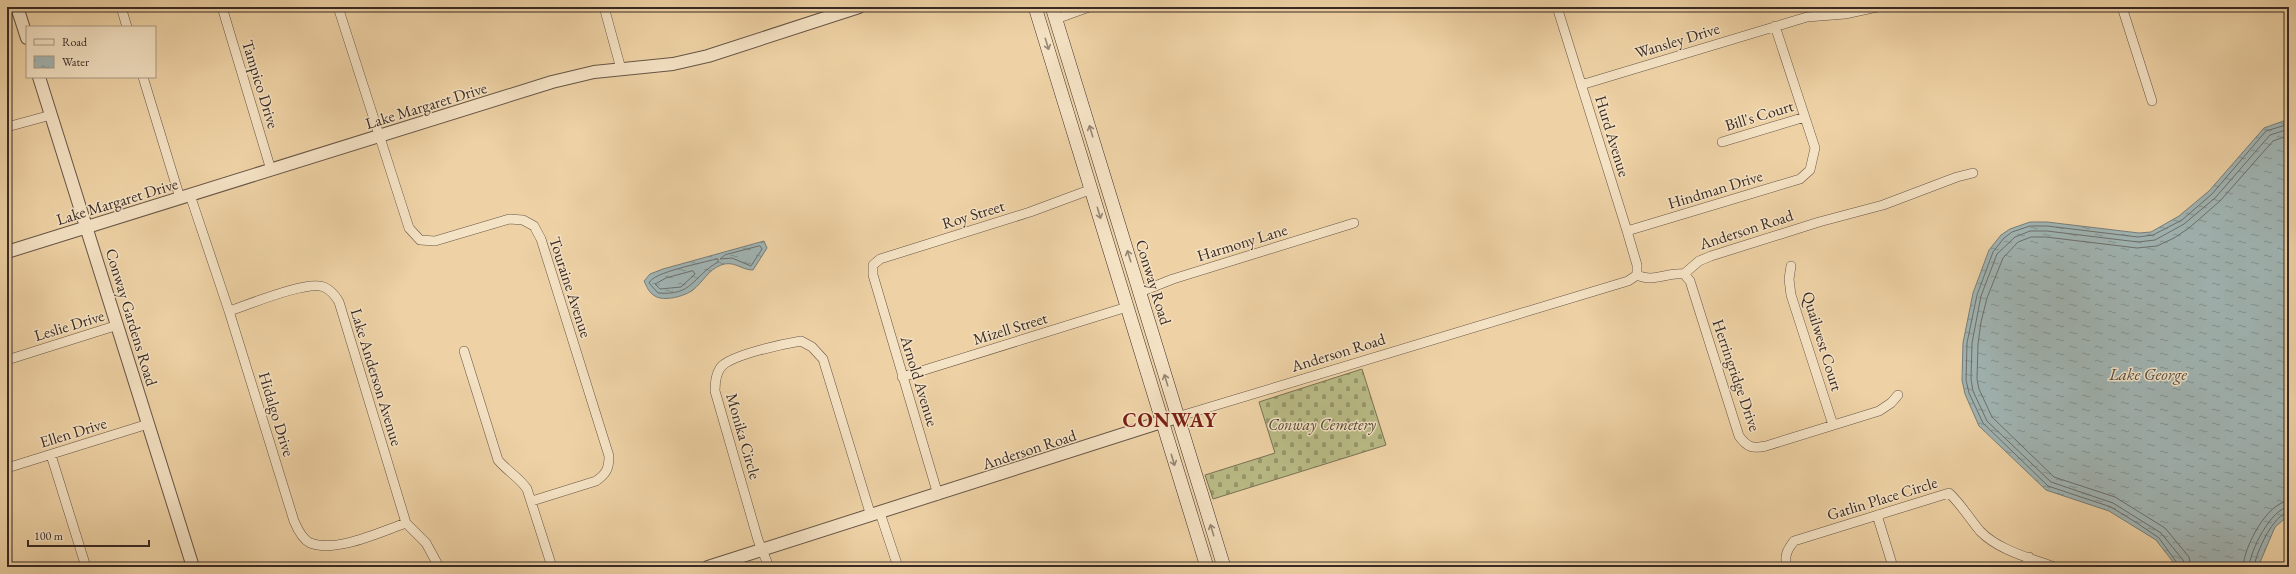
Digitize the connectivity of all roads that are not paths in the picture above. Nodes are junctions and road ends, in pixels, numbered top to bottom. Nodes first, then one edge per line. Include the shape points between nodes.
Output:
1 (17, 7) edge
2 (121, 7) edge
3 (222, 7) edge
4 (338, 7) edge
5 (604, 7) edge
6 (859, 7) edge
7 (1035, 7) edge
8 (1089, 7) edge
9 (1556, 7) edge
10 (1876, 7) edge
11 (2122, 7) edge
12 (1054, 13) edge
13 (127, 26) edge
14 (1775, 26) junction
15 (26, 35) edge
16 (621, 69) junction
17 (39, 78) edge
18 (143, 78) edge
19 (1581, 85) junction
20 (2152, 101) dead end
21 (51, 115) junction
22 (1805, 117) junction
23 (7, 127) edge
24 (379, 136) junction
25 (1722, 142) dead end
26 (271, 170) junction
27 (1973, 173) dead end
28 (1092, 189) junction
29 (185, 197) junction
30 (1354, 223) dead end
31 (87, 227) junction
32 (1627, 231) junction
33 (7, 252) edge
34 (1114, 261) junction
35 (1791, 266) dead end
36 (1684, 274) junction
37 (873, 275) joint
38 (1636, 275) junction
39 (1140, 292) junction
40 (1127, 307) junction
41 (229, 311) junction
42 (118, 325) junction
43 (464, 351) dead end
44 (7, 360) edge
45 (902, 377) junction
46 (1898, 395) dead end
47 (1177, 417) junction
48 (1162, 422) junction
49 (148, 424) junction
50 (1833, 425) junction
51 (51, 455) junction
52 (7, 468) edge
53 (938, 495) junction
54 (532, 501) junction
55 (876, 515) junction
56 (1877, 515) junction
57 (406, 523) junction
58 (763, 550) junction
59 (2029, 557) junction
60 (86, 567) edge
61 (193, 567) edge
62 (439, 567) edge
63 (552, 567) edge
64 (708, 567) edge
65 (769, 567) edge
66 (898, 567) edge
67 (1207, 567) edge
68 (1224, 567) edge
69 (1787, 567) edge
70 (1893, 567) edge
71 (2025, 567) edge
72 (2054, 567) edge

1 - 15 street
2 - 13 street
3 - 26 street, Tampico Drive
4 - 24 street, Touraine Avenue
5 - 16 street
6 - 16 street, Lake Margaret Drive via 708,56 673,64
7 -> 28 main road, Conway Road
8 - 12 street
9 - 19 street, Hurd Avenue
10 - 14 street, Wansley Drive via 1845,14 1807,17
11 - 20 street
39 -> 12 main road, Conway Road
14 - 19 street, Wansley Drive
14 - 22 street
16 - 24 street, Lake Margaret Drive via 594,72 552,82
17 - 21 street, Conway Gardens Road
18 - 29 street, Hidalgo Drive
19 - 32 street, Hurd Avenue
21 - 23 street
21 - 31 street, Conway Gardens Road
22 - 25 street, Bill's Court
22 - 32 street, Hindman Drive via 1815,148 1810,170 1800,179
24 - 26 street, Lake Margaret Drive
24 - 54 street, Touraine Avenue via 409,228 420,240 436,241 509,219 523,220 534,226 541,239 609,456 609,466 605,475 596,481
26 - 29 street, Lake Margaret Drive
27 - 36 street, Anderson Road via 1883,205 1819,222 1699,260
28 -> 34 main road, Conway Road
28 - 37 street, Roy Street via 1030,212 880,259 873,265
29 - 31 street, Lake Margaret Drive
29 - 41 street, Hidalgo Drive
30 - 39 street, Harmony Lane via 1173,279
31 - 33 street, Lake Margaret Drive
31 - 42 street, Conway Gardens Road
32 - 38 street, Hurd Avenue via 1637,265
34 - 39 main road via 1128,282
34 - 40 main road, Conway Road
35 - 50 street, Quailwest Court via 1791,295
36 - 38 street via 1676,273 1645,279
36 - 50 street, Herringridge Drive via 1690,280 1739,436 1746,446 1766,446
37 - 45 street, Arnold Avenue
38 - 47 street, Anderson Road via 1628,281
47 -> 39 main road, Conway Road
40 - 45 street, Mizell Street
40 - 48 main road, Conway Road
41 - 57 street, Hidalgo Drive via 294,521 300,533 309,542 326,546 339,545
41 - 57 street, Lake Anderson Avenue via 304,286 323,286 332,292 339,302
42 - 44 street, Leslie Drive
42 - 49 street, Conway Gardens Road
43 - 54 street via 498,460 519,478
45 - 53 street, Arnold Avenue
46 - 50 street, Herringridge Drive via 1879,410
47 - 48 street, Anderson Road
68 -> 47 main road, Conway Road
48 - 53 street, Anderson Road
48 -> 67 main road, Conway Road
49 - 51 street, Ellen Drive
49 - 61 street, Conway Gardens Road
51 - 52 street, Ellen Drive
51 - 60 street
53 - 55 street, Anderson Road
54 - 63 street
55 - 58 street, Anderson Road
55 - 58 street, Monika Circle via 823,359 812,347 801,341 733,359 722,365 716,379 715,391
55 - 66 street
56 - 59 street, Gatlin Place Circle via 1949,493 1960,503 1980,531 1997,544
56 - 69 street, Gatlin Place Circle via 1794,541 1784,558
56 - 70 street
57 - 62 street, Lake Anderson Avenue via 426,543
58 - 64 street, Anderson Road
58 - 65 street
59 - 71 street
59 - 72 street, Gatlin Place Circle

